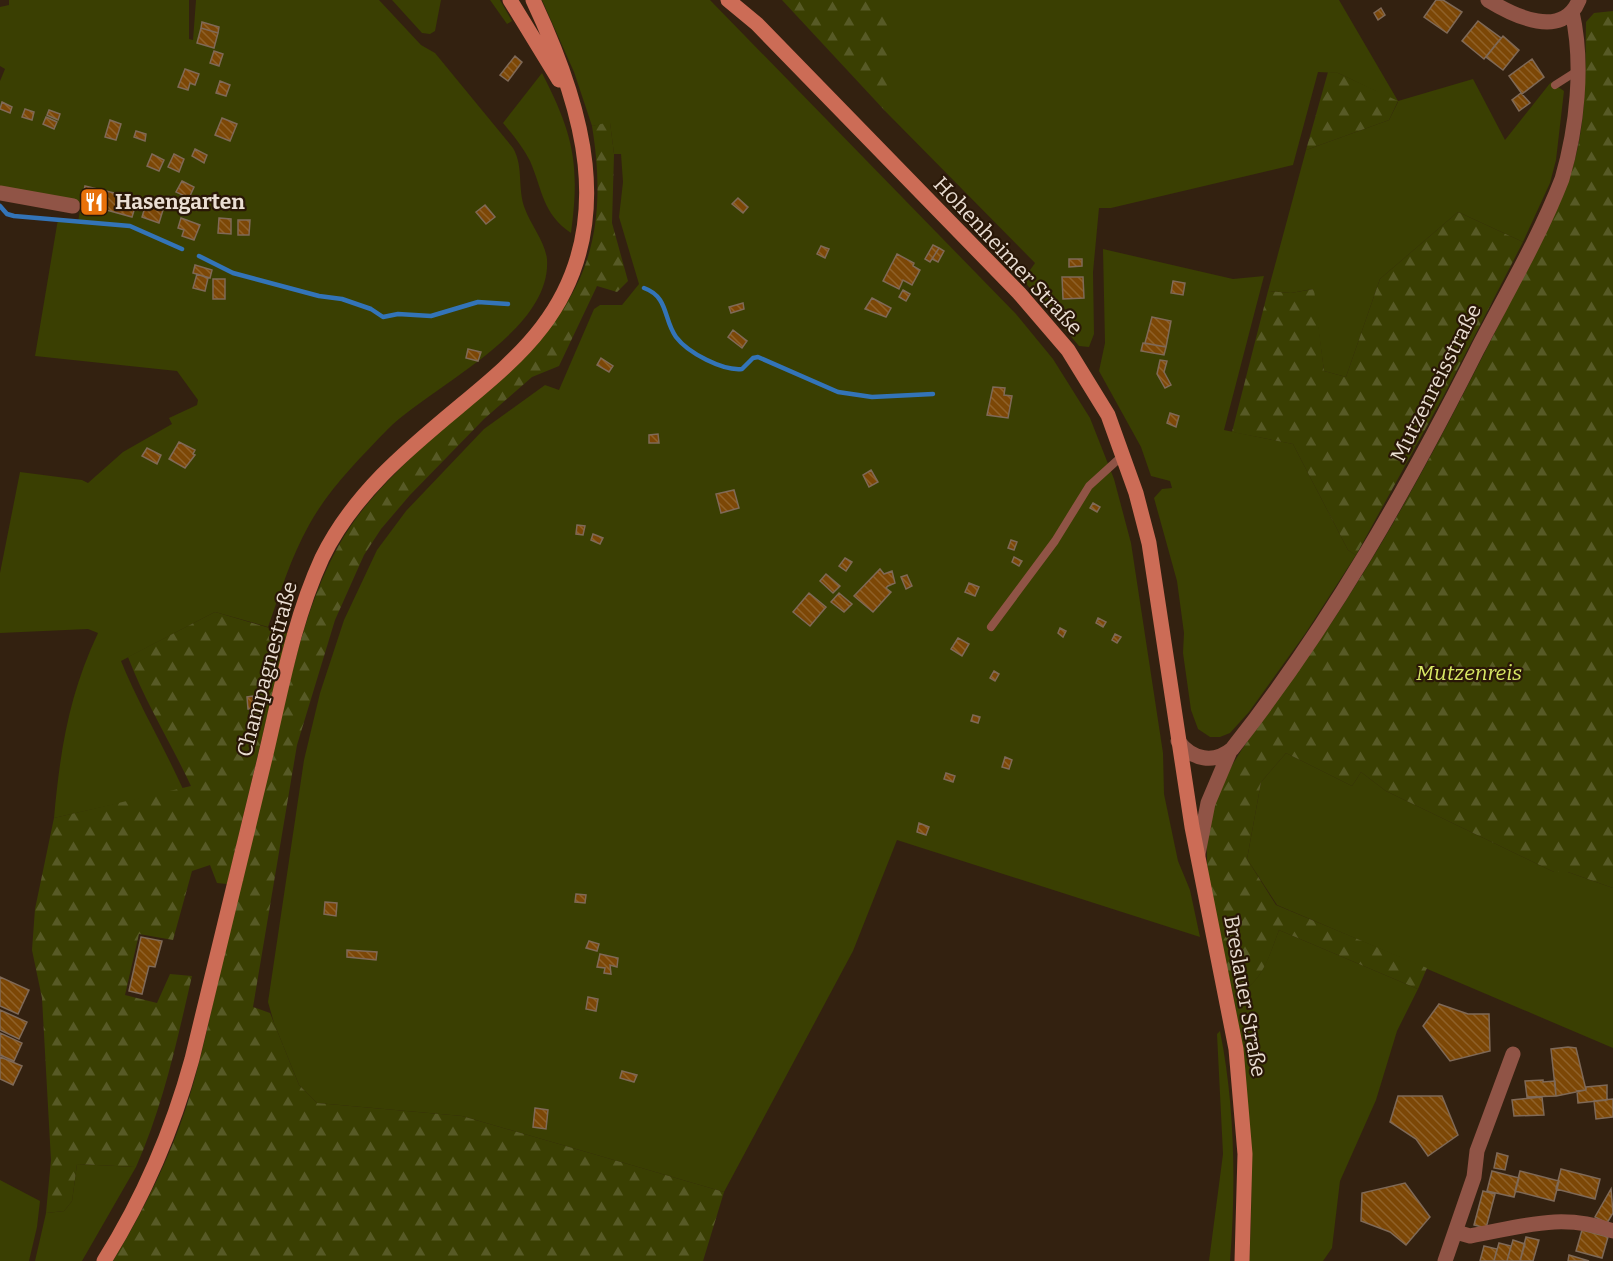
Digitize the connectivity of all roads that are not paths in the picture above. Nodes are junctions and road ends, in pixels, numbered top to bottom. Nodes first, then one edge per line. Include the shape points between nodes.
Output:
1 (510, 0) edge
2 (533, 0) edge
3 (728, 0) edge
4 (743, 0) edge
5 (1488, 0) edge
6 (1576, 6) edge
7 (757, 24) junction
8 (1577, 71) junction
9 (1555, 85) dead end
10 (568, 92) junction
11 (0, 193) edge
12 (73, 206) dead end
13 (1124, 455) junction
14 (991, 627) dead end
15 (1178, 741) junction
16 (1232, 749) junction
17 (1198, 861) junction
18 (1513, 1054) dead end
19 (1456, 1232) junction
20 (1613, 1232) edge
21 (104, 1261) edge
22 (1242, 1261) edge
23 (1445, 1261) edge

1 - 10 main road, Champagnestraße
2 - 10 main road, Champagnestraße via 552,39
3 - 7 main road, Hohenheimer Straße
4 - 7 main road, Hohenheimer Straße
5 - 6 street via 1513,15 1535,21 1557,21
6 - 8 street, Mutzenreisstraße
7 - 13 main road, Hohenheimer Straße via 1038,314 1093,387
8 - 9 lane
8 - 16 street, Mutzenreisstraße via 1570,146 1562,179 1510,287 1358,570 1305,652
10 - 21 main road, Champagnestraße via 585,153 588,188 586,219 570,277 554,310 531,340 384,472 355,505 322,559 294,637 174,1121 147,1186
11 - 12 street
13 - 14 lane via 1093,480 1055,541
13 - 15 main road, Hohenheimer Straße via 1149,543
15 - 16 street via 1195,755 1208,759 1220,758
15 - 17 main road, Breslauer Straße
16 - 17 street, Mutzenreisstraße via 1205,811
17 - 22 main road, Breslauer Straße via 1239,1070 1245,1154
18 - 19 street via 1477,1150 1474,1178
19 - 20 street via 1470,1236 1560,1221 1588,1222
19 - 23 street

